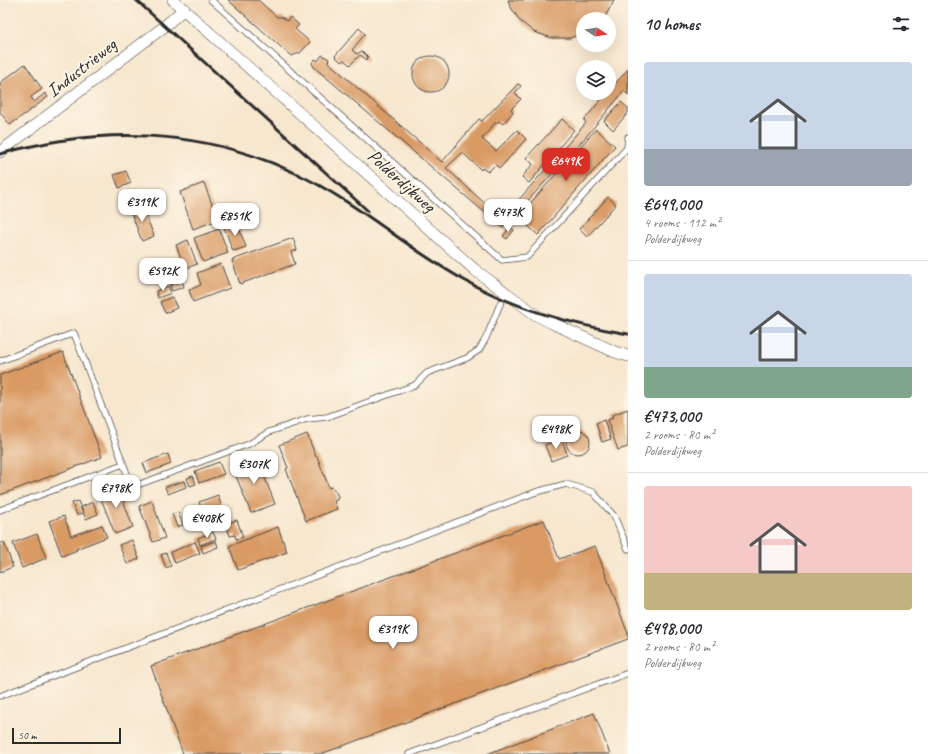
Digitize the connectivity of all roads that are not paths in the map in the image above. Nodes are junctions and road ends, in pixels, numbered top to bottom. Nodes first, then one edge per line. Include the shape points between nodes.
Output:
1 (173, 0) edge
2 (211, 0) edge
3 (184, 9) junction
4 (628, 137) edge
5 (0, 152) edge
6 (505, 292) junction
7 (628, 356) edge
8 (0, 360) edge
9 (123, 464) junction
10 (0, 510) edge
11 (628, 549) edge
12 (628, 674) edge
13 (0, 696) edge
14 (409, 754) edge

1 - 3 street, Polderdijkweg
2 - 4 lane via 502,260 527,257 627,148
3 - 5 street, Industrieweg
3 - 6 street, Polderdijkweg via 471,265
6 - 7 street, Polderdijkweg via 552,324
6 - 9 lane via 486,338 478,350 467,358 427,373 415,385 327,417 307,419 269,432 249,444 132,487
8 - 9 lane via 74,333
9 - 10 lane
11 - 13 lane via 614,516 593,492 566,484 536,492
12 - 14 lane

